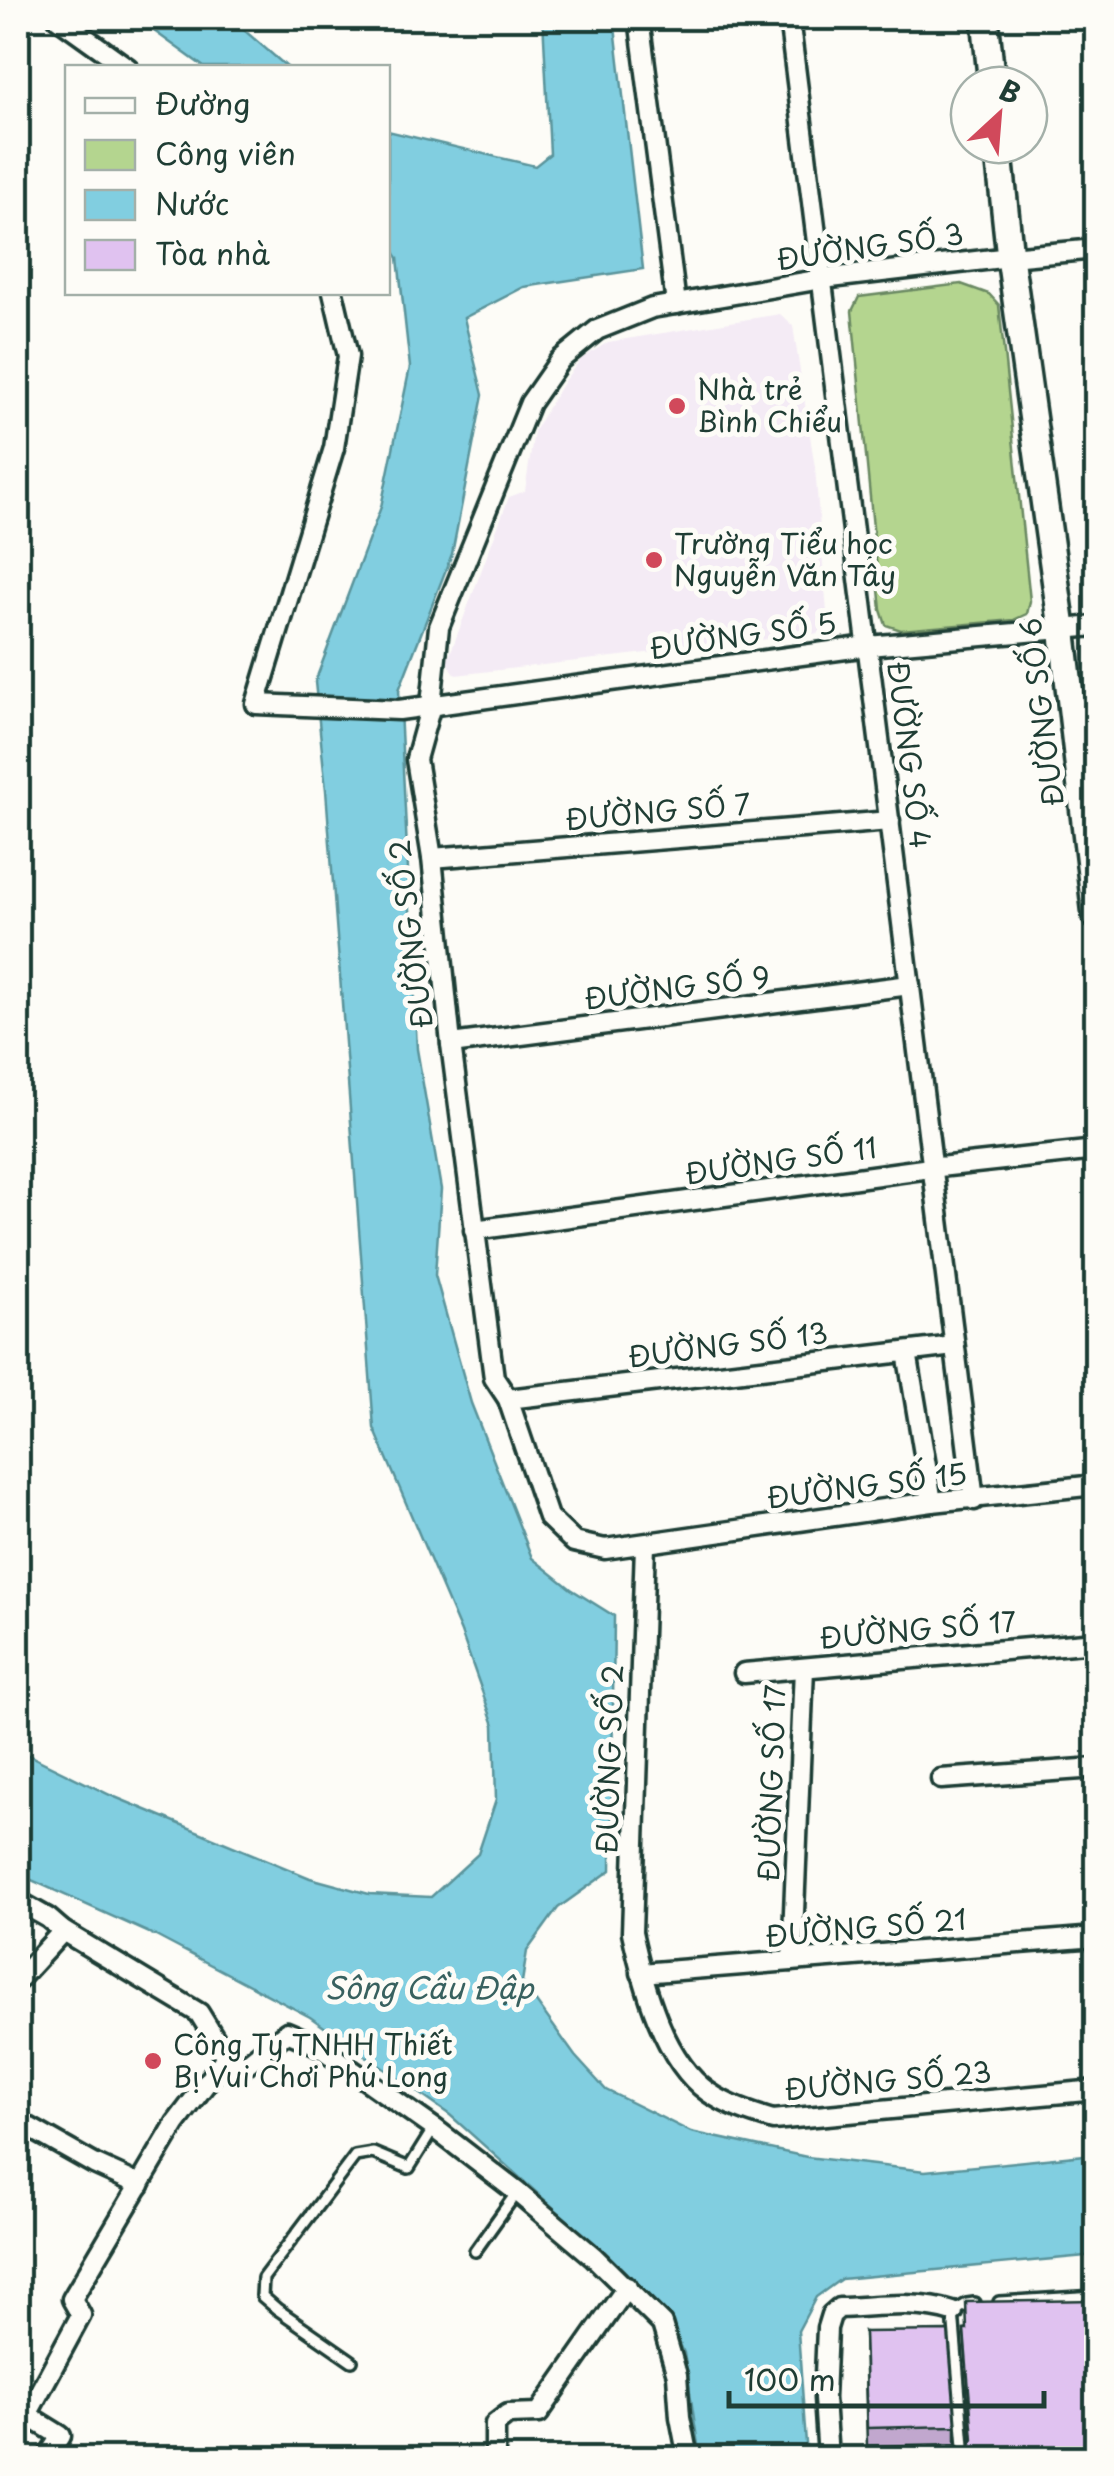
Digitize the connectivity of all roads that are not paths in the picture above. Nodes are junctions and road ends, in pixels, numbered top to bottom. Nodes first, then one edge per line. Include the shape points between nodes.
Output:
1 (58, 18) edge
2 (638, 18) edge
3 (789, 18) edge
4 (985, 18) edge
5 (124, 65) edge
6 (990, 65) edge
7 (1000, 165) edge
8 (1096, 249) edge
9 (1010, 256) junction
10 (822, 279) junction
11 (333, 295) edge
12 (676, 304) junction
13 (652, 308) joint
14 (1096, 626) edge
15 (1062, 629) junction
16 (868, 646) junction
17 (432, 705) junction
18 (890, 821) junction
19 (432, 858) junction
20 (1096, 916) edge
21 (910, 986) junction
22 (451, 1044) junction
23 (1096, 1150) edge
24 (930, 1168) junction
25 (474, 1230) junction
26 (954, 1346) junction
27 (907, 1352) junction
28 (508, 1399) junction
29 (1096, 1485) edge
30 (974, 1500) junction
31 (932, 1502) junction
32 (645, 1545) junction
33 (1096, 1642) edge
34 (804, 1668) junction
35 (744, 1673) dead end
36 (1096, 1768) edge
37 (941, 1779) dead end
38 (18, 1901) edge
39 (63, 1931) junction
40 (1096, 1937) edge
41 (792, 1961) junction
42 (641, 1973) junction
43 (18, 1980) edge
44 (226, 2057) junction
45 (1096, 2090) edge
46 (18, 2121) edge
47 (434, 2128) junction
48 (140, 2185) junction
49 (517, 2192) junction
50 (475, 2251) dead end
51 (627, 2288) junction
52 (1096, 2296) edge
53 (953, 2312) junction
54 (352, 2361) dead end
55 (47, 2458) edge
56 (495, 2458) edge
57 (688, 2458) edge
58 (828, 2458) edge
59 (965, 2458) edge

1 - 5 street
2 - 12 street
3 - 10 street, ĐƯỜNG SỐ 4
4 - 6 street
7 - 9 street, ĐƯỜNG SỐ 6
8 - 9 street, ĐƯỜNG SỐ 3
9 - 10 street, ĐƯỜNG SỐ 3
9 - 15 street, ĐƯỜNG SỐ 6
10 - 12 street, ĐƯỜNG SỐ 3
10 - 16 street, ĐƯỜNG SỐ 4
11 - 17 street, ĐƯỜNG SỐ 5 via 348,356 334,448 256,704 399,710
12 - 13 street, ĐƯỜNG SỐ 3
13 - 17 street, ĐƯỜNG SỐ 2 via 597,330 560,360 530,402 439,627
14 - 15 street, ĐƯỜNG SỐ 5
15 - 16 street, ĐƯỜNG SỐ 5
15 - 20 street, ĐƯỜNG SỐ 6
16 - 17 street, ĐƯỜNG SỐ 5
16 - 18 street, ĐƯỜNG SỐ 4
17 - 19 street, ĐƯỜNG SỐ 2 via 416,759
18 - 19 street, ĐƯỜNG SỐ 7
18 - 21 street, ĐƯỜNG SỐ 4
19 - 22 street, ĐƯỜNG SỐ 2
21 - 22 street, ĐƯỜNG SỐ 9
21 - 24 street, ĐƯỜNG SỐ 4
22 - 25 street, ĐƯỜNG SỐ 2
23 - 24 street, ĐƯỜNG SỐ 11
24 - 25 street, ĐƯỜNG SỐ 11
24 - 26 street, ĐƯỜNG SỐ 4
25 - 28 street, ĐƯỜNG SỐ 2 via 494,1378
26 - 27 street, ĐƯỜNG SỐ 13
26 - 30 street, ĐƯỜNG SỐ 4
27 - 28 street, ĐƯỜNG SỐ 13
27 - 31 street
28 - 32 street, ĐƯỜNG SỐ 2 via 548,1517 574,1542 605,1549
29 - 30 street, ĐƯỜNG SỐ 15
30 - 31 street, ĐƯỜNG SỐ 15
31 - 32 street, ĐƯỜNG SỐ 15
32 - 42 street, ĐƯỜNG SỐ 2 via 632,1932
33 - 34 street, ĐƯỜNG SỐ 17
34 - 35 street, ĐƯỜNG SỐ 17
34 - 41 street, ĐƯỜNG SỐ 17
36 - 37 street
38 - 39 street
39 - 43 street
39 - 44 street via 199,2013
40 - 41 street, ĐƯỜNG SỐ 21
41 - 42 street, ĐƯỜNG SỐ 21
42 - 45 street, ĐƯỜNG SỐ 23 via 679,2062 705,2090 772,2120
44 - 47 street via 244,2066 287,2032 315,2044
44 - 48 street via 176,2122
46 - 48 street
47 - 49 street
47 - 54 lane via 409,2168 372,2153 355,2156 262,2278 262,2296
48 - 55 street via 72,2300 80,2315 27,2416 61,2436
49 - 50 lane
49 - 51 street
51 - 56 street via 539,2413 508,2414 495,2424
51 - 57 street via 662,2324
52 - 53 lane via 967,2304
53 - 58 street via 920,2305 839,2308 831,2315 824,2398
53 - 59 lane

